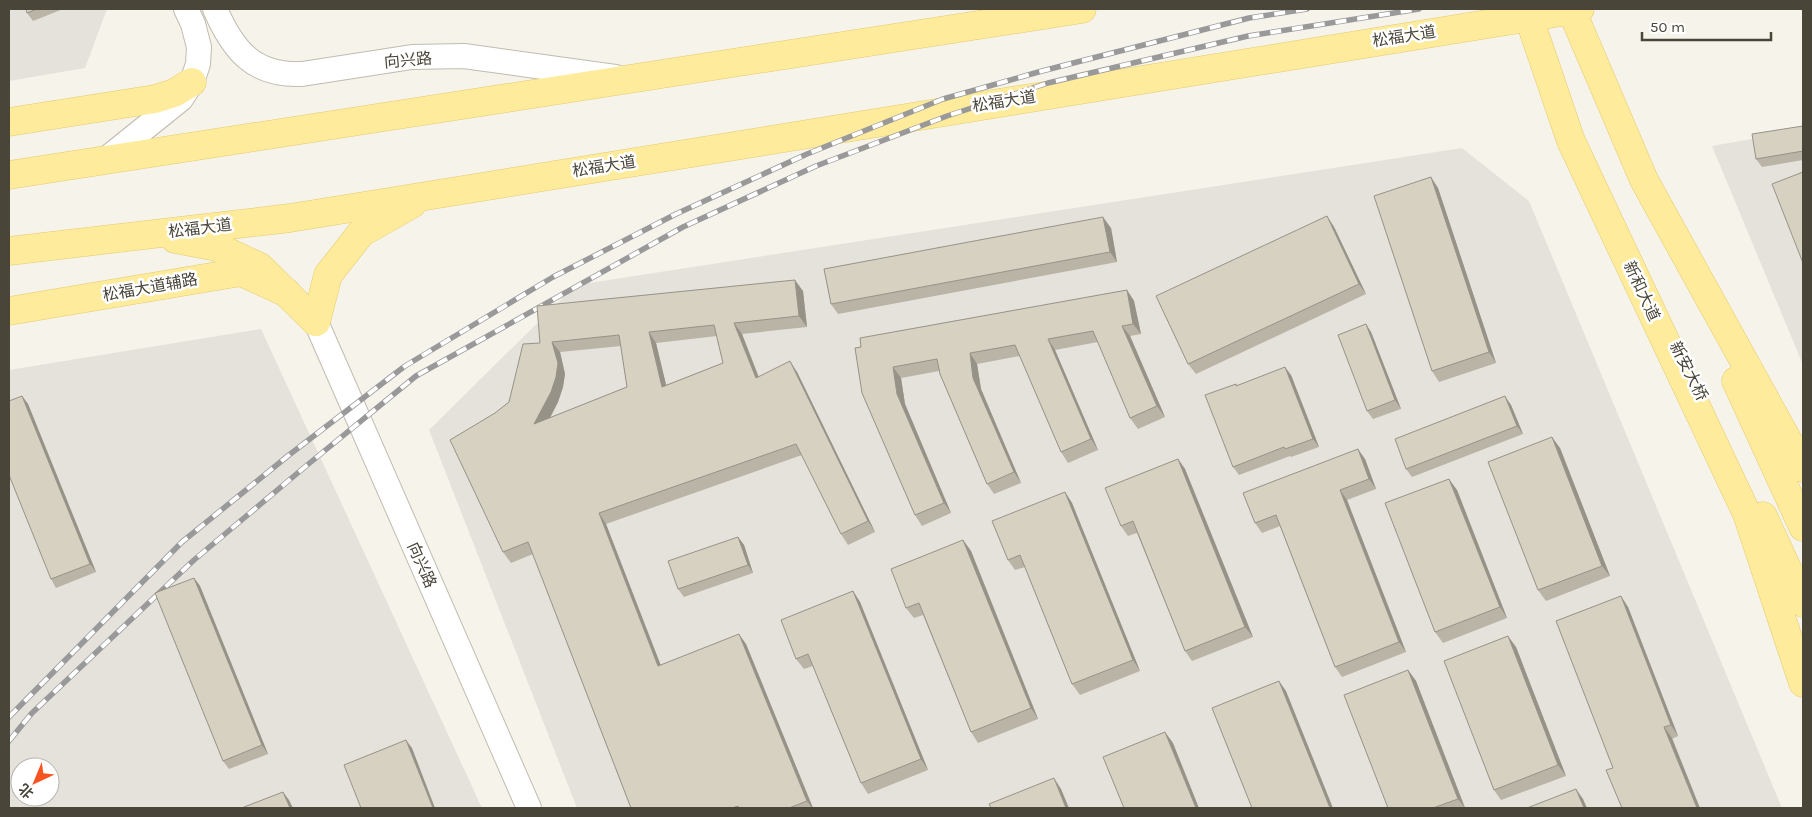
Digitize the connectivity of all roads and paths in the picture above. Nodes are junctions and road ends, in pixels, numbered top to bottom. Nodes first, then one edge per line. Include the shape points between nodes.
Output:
1 (186, 9) edge
2 (215, 9) edge
3 (1082, 9) edge
4 (1574, 9) edge
5 (1528, 12) edge
6 (631, 79) junction
7 (192, 82) junction
8 (9, 122) edge
9 (1571, 141) junction
10 (105, 160) junction
11 (9, 175) edge
12 (1644, 180) junction
13 (428, 195) junction
14 (149, 234) junction
15 (9, 251) edge
16 (287, 293) junction
17 (9, 311) edge
18 (316, 322) junction
19 (1803, 468) edge
20 (1803, 527) edge
21 (1803, 603) edge
22 (1803, 683) edge
23 (529, 808) edge

1 - 7 street via 198,47 198,64
2 - 6 street, 向兴路 via 227,34 252,64 284,75 412,57 464,56
3 - 6 main road
4 - 5 main road, 松福大道
4 - 12 main road
5 - 9 main road, 新和大道
5 - 13 main road, 松福大道
6 - 10 main road
7 - 8 main road via 155,99
7 - 10 street via 181,99
9 - 21 main road, 新安大桥 via 1759,506
9 - 22 main road, 新和大道 via 1747,514
10 - 11 main road
12 - 19 main road
12 - 20 main road
13 - 14 main road, 松福大道 via 290,218
13 - 18 main road, 松福大道 via 361,233 328,275
14 - 15 main road, 松福大道
14 - 16 main road, 松福大道 via 217,247 260,267
16 - 17 main road, 松福大道辅路 via 241,272
16 - 18 main road, 松福大道
18 - 23 street, 向兴路

